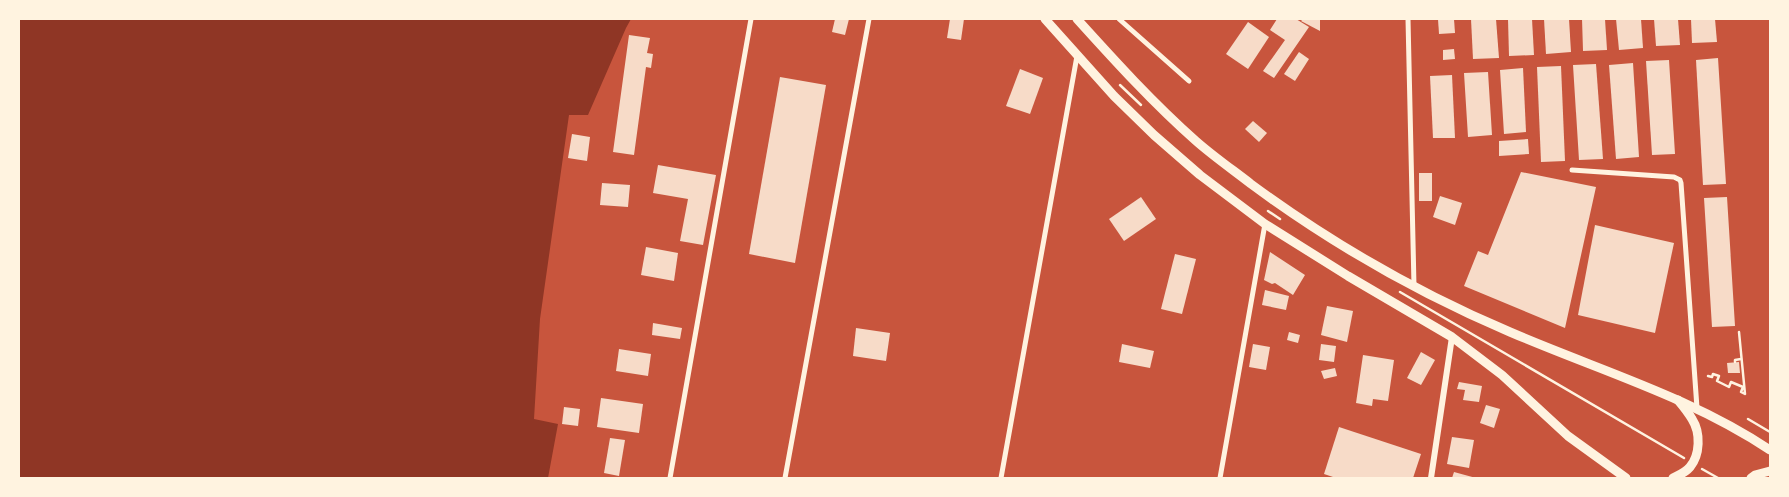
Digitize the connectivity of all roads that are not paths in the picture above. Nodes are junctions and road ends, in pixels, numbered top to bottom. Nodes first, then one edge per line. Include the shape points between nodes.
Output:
1 (751, 19) edge
2 (869, 19) edge
3 (1045, 19) edge
4 (1077, 19) edge
5 (1119, 19) edge
6 (1408, 19) edge
7 (1077, 56) junction
8 (1189, 80) dead end
9 (1572, 170) dead end
10 (1265, 224) junction
11 (1414, 287) junction
12 (1452, 337) junction
13 (1677, 399) junction
14 (1697, 408) junction
15 (1770, 450) edge
16 (1770, 471) edge
17 (670, 478) edge
18 (785, 478) edge
19 (1002, 478) edge
20 (1220, 478) edge
21 (1431, 478) edge
22 (1626, 478) edge
23 (1673, 478) edge
24 (1751, 478) edge

1 - 17 street
2 - 18 street
3 - 7 main road
4 - 11 main road via 1155,103 1197,142 1282,206
5 - 8 street
6 - 11 street
7 - 10 main road via 1154,136
7 - 19 street
9 - 14 street via 1680,180
10 - 12 main road
10 - 20 street
11 - 13 main road via 1509,332
12 - 21 street
12 - 22 main road via 1502,375 1568,436
13 - 14 main road
13 - 23 main road via 1698,431 1698,442 1690,467
14 - 15 main road
16 - 24 main road

